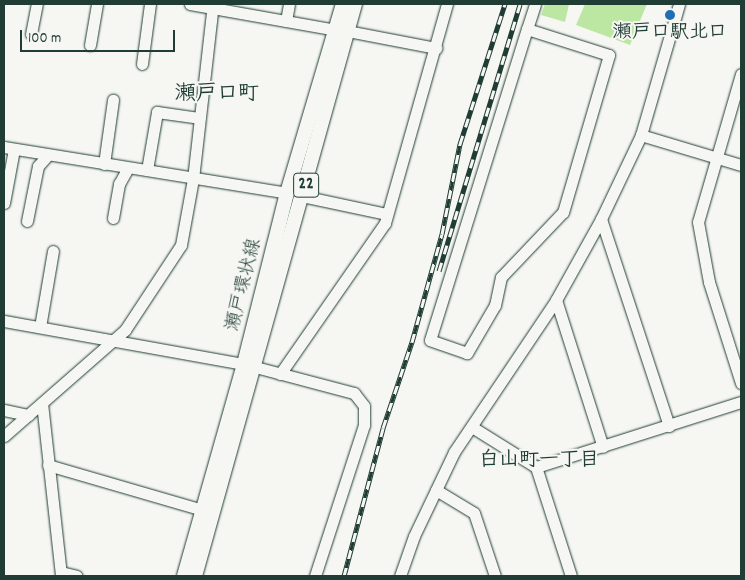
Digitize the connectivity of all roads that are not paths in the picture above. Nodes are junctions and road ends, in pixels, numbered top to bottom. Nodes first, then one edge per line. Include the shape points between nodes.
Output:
1 (36, 4) edge
2 (97, 4) edge
3 (150, 4) edge
4 (190, 4) edge
5 (289, 4) edge
6 (343, 4) edge
7 (355, 4) edge
8 (447, 4) edge
9 (535, 4) edge
10 (679, 4) edge
11 (213, 6) edge
12 (286, 21) junction
13 (527, 29) junction
14 (341, 30) junction
15 (31, 34) dead end
16 (90, 45) dead end
17 (436, 48) junction
18 (142, 64) dead end
19 (741, 74) edge
20 (113, 100) dead end
21 (199, 118) junction
22 (640, 135) junction
23 (9, 148) edge
24 (48, 155) junction
25 (715, 160) junction
26 (104, 164) junction
27 (741, 166) edge
28 (128, 168) junction
29 (146, 170) junction
30 (193, 179) junction
31 (287, 192) junction
32 (302, 196) junction
33 (4, 203) edge
34 (387, 214) junction
35 (113, 218) dead end
36 (601, 219) junction
37 (27, 221) dead end
38 (53, 251) dead end
39 (556, 300) junction
40 (4, 321) edge
41 (40, 327) junction
42 (115, 339) junction
43 (249, 365) junction
44 (280, 374) junction
45 (741, 383) edge
46 (741, 402) edge
47 (42, 403) junction
48 (4, 410) edge
49 (28, 415) junction
50 (669, 426) junction
51 (472, 427) junction
52 (4, 436) edge
53 (603, 447) junction
54 (48, 465) junction
55 (536, 467) junction
56 (436, 490) junction
57 (203, 510) junction
58 (61, 574) edge
59 (77, 576) edge
60 (184, 576) edge
61 (195, 576) edge
62 (314, 576) edge
63 (400, 576) edge
64 (495, 576) edge
65 (571, 576) edge

1 - 15 street
2 - 16 street
3 - 18 street
4 - 11 street
5 - 12 street
6 - 14 main road, 瀬戸環状線 / 22
7 - 14 main road, 瀬戸環状線 / 22
8 - 17 street
9 - 13 street
10 - 22 street
11 - 12 street
11 - 21 street
12 - 14 street
13 - 13 street via 430,340 466,352 495,305 501,277 563,212 610,55
14 - 17 street
14 - 31 main road, 瀬戸環状線 / 22
14 - 32 main road, 瀬戸環状線 / 22
17 - 34 street
19 - 25 street
20 - 26 street
21 - 29 street via 157,112
21 - 30 street
22 - 25 street
22 - 36 street
23 - 24 street
23 - 33 street
24 - 26 street
24 - 37 street via 38,166
25 - 27 street
25 - 45 street via 698,222 709,282
26 - 28 street
28 - 29 street
28 - 35 street via 119,184
29 - 30 street
30 - 31 street
30 - 42 street via 181,245 125,330
31 - 43 main road, 瀬戸環状線 / 22
32 - 34 street
32 - 43 main road, 瀬戸環状線 / 22
34 - 44 street via 385,223
36 - 39 street
36 - 50 street
38 - 41 street
39 - 51 street
39 - 53 street
40 - 41 street
41 - 42 street
42 - 43 street
42 - 47 street
43 - 44 street
43 - 57 main road, 瀬戸環状線 / 22
43 - 61 main road, 瀬戸環状線 / 22
44 - 62 street via 354,394 366,414
46 - 50 street
47 - 49 street
47 - 54 street
48 - 49 street
49 - 52 street
50 - 53 street
51 - 55 street
51 - 56 street via 454,452
53 - 55 street
54 - 57 street
54 - 58 street
55 - 65 street
56 - 63 street
56 - 64 street via 474,513
57 - 60 main road, 瀬戸環状線 / 22
58 - 59 street

